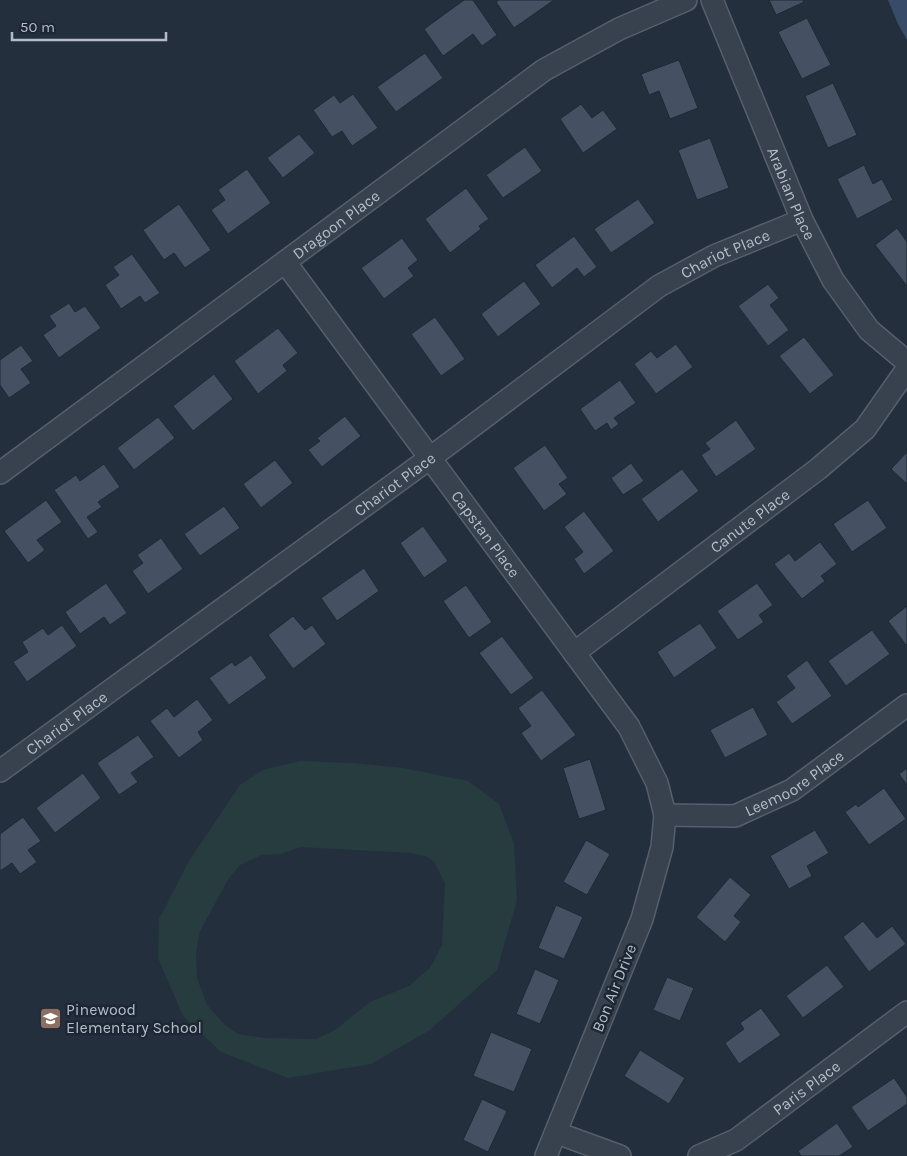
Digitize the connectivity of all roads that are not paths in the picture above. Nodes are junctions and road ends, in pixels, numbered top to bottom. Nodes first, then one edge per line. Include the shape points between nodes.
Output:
1 (686, 0) edge
2 (712, 0) edge
3 (802, 220) junction
4 (285, 262) junction
5 (907, 362) edge
6 (907, 369) edge
7 (430, 458) junction
8 (0, 473) edge
9 (574, 653) junction
10 (907, 705) edge
11 (0, 771) edge
12 (665, 815) junction
13 (907, 1012) edge
14 (557, 1133) junction
15 (546, 1156) edge
16 (620, 1156) edge
17 (699, 1156) edge

1 - 4 street, Dragoon Place via 619,29 544,70
2 - 3 street, Arabian Place
3 - 5 street, Arabian Place via 833,280 869,330
3 - 7 street, Chariot Place via 714,256 660,286
4 - 7 street, Capstan Place
4 - 8 street, Dragoon Place
6 - 9 street, Canute Place via 865,429 825,464
7 - 9 street, Capstan Place
7 - 11 street, Chariot Place
9 - 12 street, Capstan Place via 629,728 657,783
10 - 12 street, Leemoore Place via 792,790 735,816
12 - 14 street, Bon Air Drive via 662,847 642,919
13 - 17 street, Paris Place via 736,1140
14 - 15 street, Bon Air Drive
14 - 16 street

